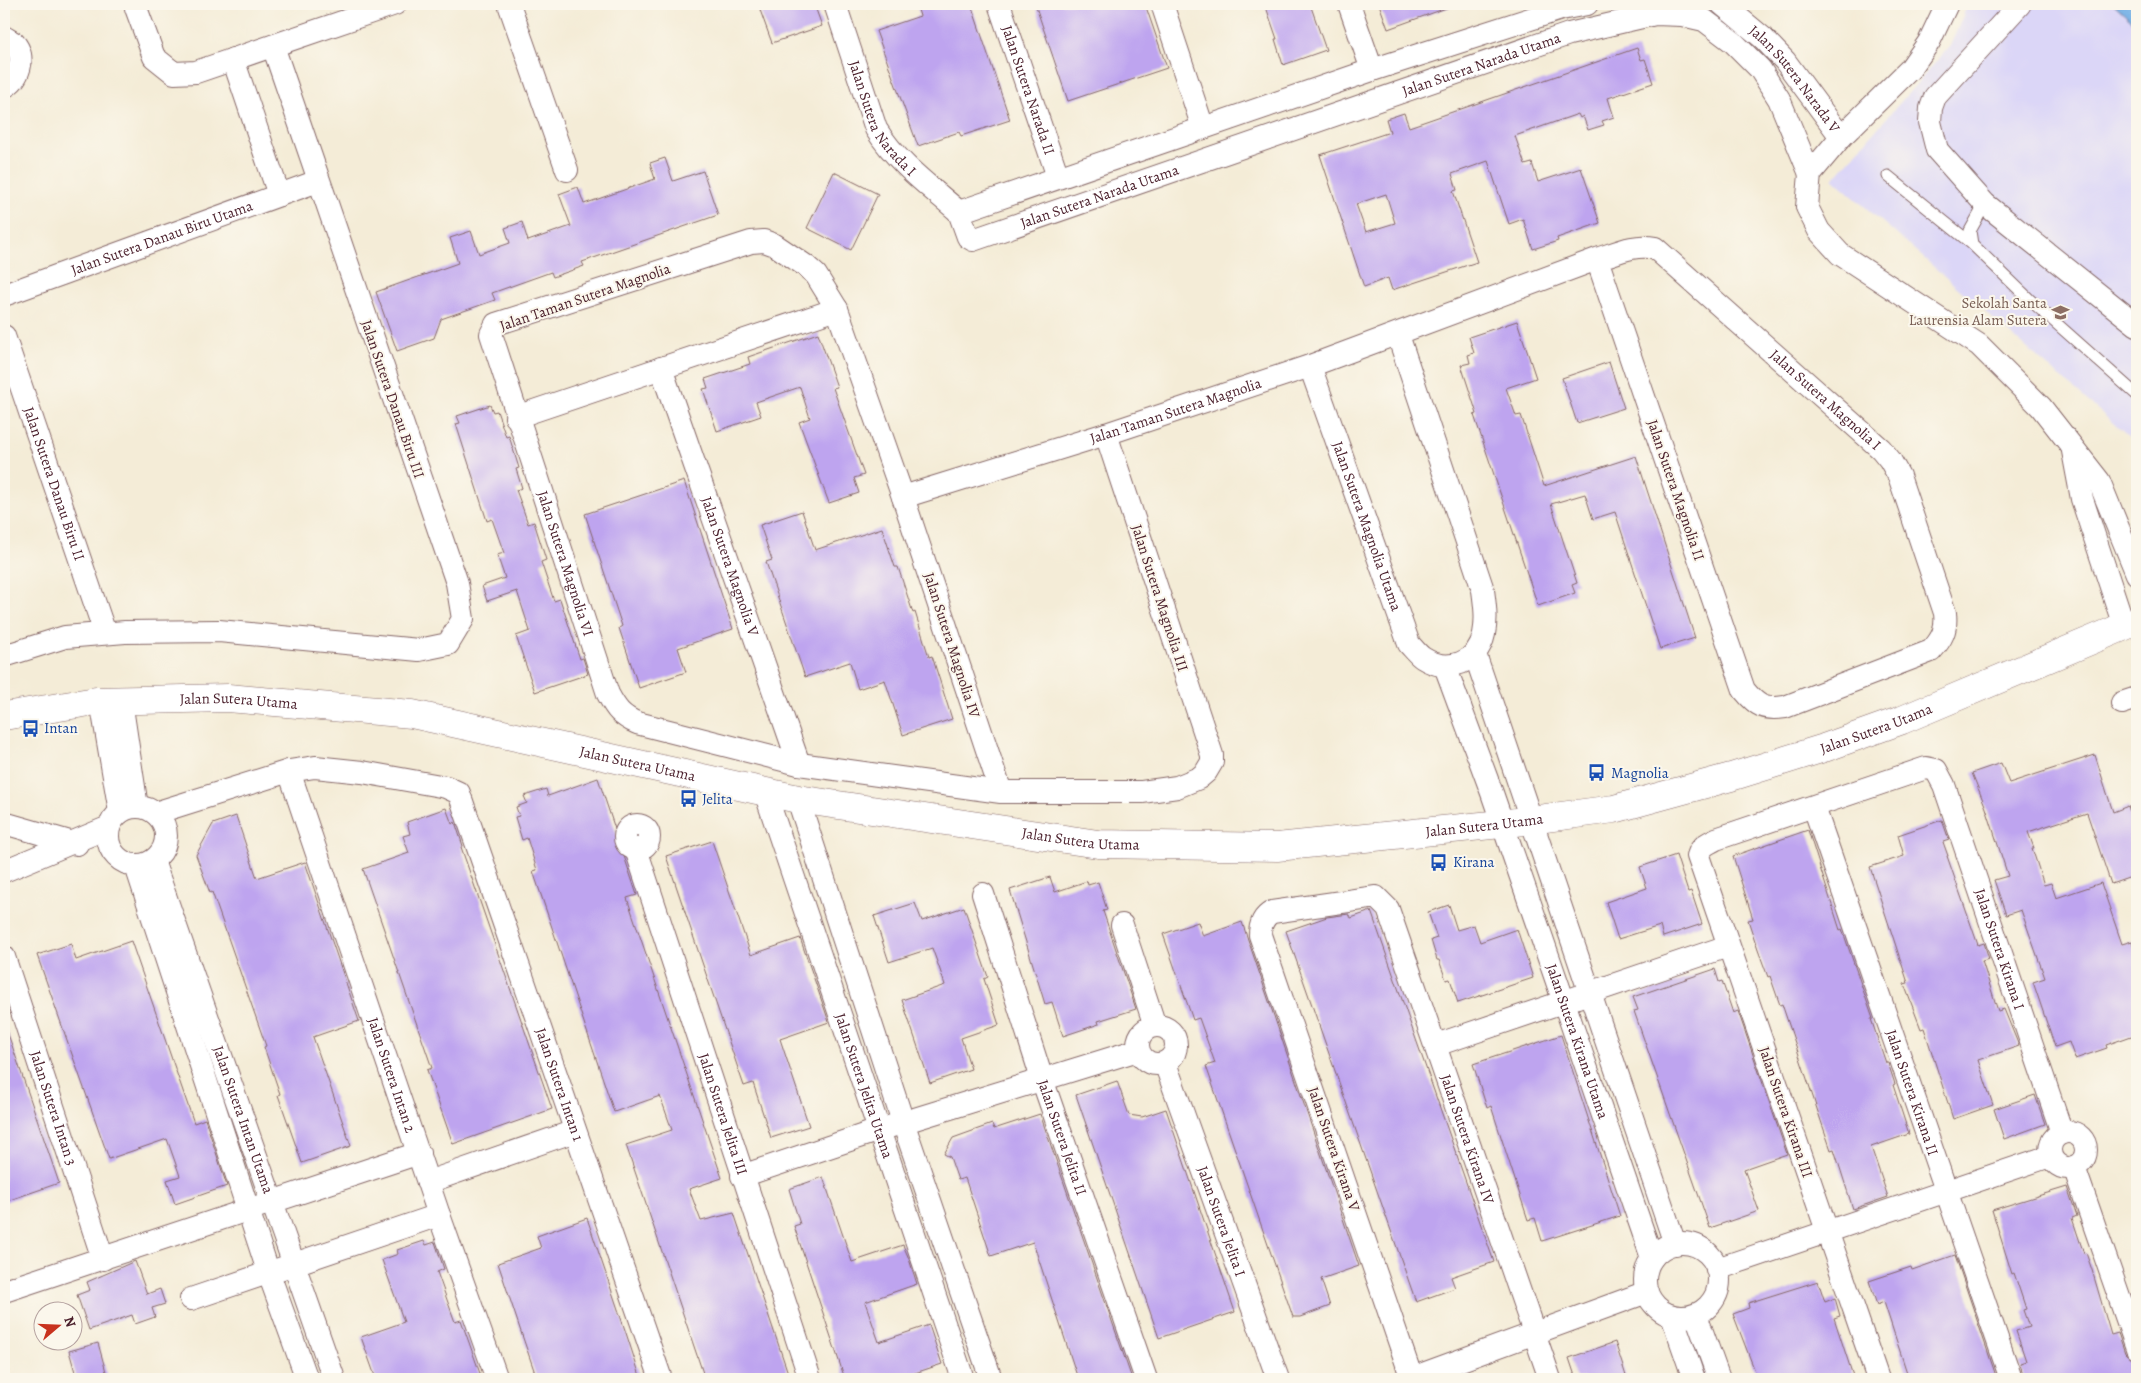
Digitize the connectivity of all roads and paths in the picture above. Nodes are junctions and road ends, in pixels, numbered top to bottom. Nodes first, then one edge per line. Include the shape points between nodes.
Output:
1 (136, 4) edge
2 (395, 4) edge
3 (509, 4) edge
4 (835, 4) edge
5 (999, 4) edge
6 (1162, 4) edge
7 (1348, 4) edge
8 (1587, 4) edge
9 (1722, 4) edge
10 (1947, 4) edge
11 (2020, 4) edge
12 (1560, 6) edge
13 (1569, 34) junction
14 (4, 37) edge
15 (273, 46) junction
16 (233, 59) junction
17 (1372, 70) junction
18 (4, 87) edge
19 (1203, 128) junction
20 (1841, 137) junction
21 (567, 170) dead end
22 (1810, 174) junction
23 (1888, 176) dead end
24 (1058, 177) junction
25 (318, 181) junction
26 (279, 195) junction
27 (1985, 204) junction
28 (959, 212) junction
29 (1972, 244) junction
30 (1634, 246) joint
31 (1597, 259) junction
32 (4, 295) edge
33 (837, 309) junction
34 (2137, 325) edge
35 (1398, 335) junction
36 (4, 339) edge
37 (1310, 366) junction
38 (661, 368) junction
39 (2137, 395) edge
40 (516, 418) junction
41 (1106, 434) junction
42 (2072, 448) junction
43 (903, 497) junction
44 (2137, 574) edge
45 (2130, 624) edge
46 (105, 633) junction
47 (1475, 654) junction
48 (4, 656) edge
49 (1445, 666) junction
50 (111, 701) junction
51 (1769, 709) joint
52 (4, 716) edge
53 (799, 764) junction
54 (290, 771) junction
55 (765, 792) junction
56 (1001, 792) junction
57 (798, 799) junction
58 (1814, 807) junction
59 (137, 818) junction
60 (1531, 819) junction
61 (4, 823) edge
62 (1501, 824) junction
63 (72, 843) junction
64 (636, 849) dead end
65 (113, 853) junction
66 (145, 863) junction
67 (4, 871) edge
68 (983, 894) dead end
69 (1264, 919) joint
70 (1122, 926) dead end
71 (1728, 946) junction
72 (849, 952) junction
73 (4, 957) edge
74 (822, 959) junction
75 (1590, 993) junction
76 (1563, 1002) junction
77 (1155, 1026) junction
78 (1436, 1045) junction
79 (1138, 1050) junction
80 (1165, 1063) junction
81 (1042, 1079) junction
82 (903, 1122) junction
83 (878, 1130) junction
84 (575, 1131) junction
85 (2062, 1133) junction
86 (419, 1153) junction
87 (2050, 1156) junction
88 (2074, 1168) junction
89 (742, 1176) junction
90 (428, 1182) junction
91 (1945, 1192) junction
92 (272, 1203) junction
93 (248, 1210) junction
94 (439, 1215) junction
95 (1828, 1231) junction
96 (1675, 1244) junction
97 (1652, 1258) junction
98 (104, 1259) junction
99 (293, 1266) junction
100 (1717, 1269) junction
101 (269, 1274) junction
102 (4, 1291) edge
103 (1647, 1292) junction
104 (191, 1299) dead end
105 (1696, 1315) junction
106 (1672, 1316) junction
107 (1534, 1334) junction
108 (2137, 1348) edge
109 (307, 1379) edge
110 (334, 1379) edge
111 (496, 1379) edge
112 (661, 1379) edge
113 (810, 1379) edge
114 (963, 1379) edge
115 (991, 1379) edge
116 (1146, 1379) edge
117 (1278, 1379) edge
118 (1412, 1379) edge
119 (1550, 1379) edge
120 (1694, 1379) edge
121 (1719, 1379) edge
122 (1878, 1379) edge
123 (2011, 1379) edge

1 - 16 street via 154,57 174,73 196,72
2 - 15 street
3 - 21 street
4 - 28 street, Jalan Sutera Narada I via 876,129 899,160
5 - 24 street, Jalan Sutera Narada II
6 - 19 street
7 - 17 street
8 - 12 street, Jalan Sutera Narada Utama
9 - 20 street, Jalan Sutera Narada V via 1785,60
10 - 20 street via 1929,42 1910,69
11 - 27 street via 1935,97 1931,108 1930,122 1938,150
12 - 13 street
12 - 17 street, Jalan Sutera Narada Utama
13 - 22 street, Jalan Sutera Narada Utama via 1655,14 1704,20 1733,42 1760,70 1779,98
13 - 28 street, Jalan Sutera Narada Utama via 973,240 968,237
14 - 18 street via 14,44 20,56 20,71 12,83
15 - 16 street
15 - 25 street, Jalan Sutera Danau Biru III
16 - 26 street
17 - 19 street, Jalan Sutera Narada Utama
19 - 24 street, Jalan Sutera Narada Utama
20 - 22 street
22 - 42 street via 1807,206 1819,232 1840,254 1979,345 2041,407
23 - 29 lane
24 - 28 street, Jalan Sutera Narada Utama
25 - 26 street, Jalan Sutera Danau Biru Utama
25 - 46 street, Jalan Sutera Danau Biru III via 456,583 463,619 448,644 420,650 219,631
26 - 32 street, Jalan Sutera Danau Biru Utama
27 - 29 lane via 1970,231
27 - 34 street
29 - 39 lane
30 - 31 street, Jalan Taman Sutera Magnolia
30 - 51 street, Jalan Sutera Magnolia I via 1655,248 1881,449 1899,476 1945,613 1946,625 1941,640 1931,651 1785,707
31 - 35 street, Jalan Taman Sutera Magnolia
31 - 51 street, Jalan Sutera Magnolia II via 1744,690 1754,702
33 - 38 street
33 - 40 street, Jalan Taman Sutera Magnolia via 816,275 775,245 764,241 751,242 496,324 491,334
33 - 43 street, Jalan Taman Sutera Magnolia
35 - 37 street, Jalan Taman Sutera Magnolia
35 - 47 street via 1483,590 1484,634
36 - 46 street, Jalan Sutera Danau Biru II
37 - 41 street, Jalan Taman Sutera Magnolia
37 - 49 street, Jalan Sutera Magnolia Utama via 1409,644 1423,658
38 - 40 street
38 - 53 street, Jalan Sutera Magnolia V
40 - 53 street, Jalan Sutera Magnolia VI via 608,694 617,710 637,723
41 - 43 street, Jalan Taman Sutera Magnolia
41 - 56 street, Jalan Sutera Magnolia III via 1212,762 1199,778 1177,787 1142,792
42 - 44 street via 2099,481
42 - 45 street via 2082,499
43 - 56 street, Jalan Sutera Magnolia IV
45 - 60 street, Jalan Sutera Utama via 1902,720 1824,748 1614,809
46 - 48 street via 65,637
47 - 49 street via 1460,664
47 - 60 street
49 - 62 street
50 - 52 street, Jalan Sutera Utama
50 - 55 street, Jalan Sutera Utama via 228,698 412,714
50 - 59 street
53 - 56 street
54 - 59 street
54 - 84 street, Jalan Sutera Intan 1 via 338,768 446,787 461,797
54 - 86 street, Jalan Sutera Intan 2
55 - 57 street, Jalan Sutera Utama
55 - 74 street, Jalan Sutera Jelita Utama
57 - 62 street, Jalan Sutera Utama via 1098,844 1277,847
57 - 72 street, Jalan Sutera Jelita Utama
58 - 71 street, Jalan Sutera Kirana III via 1716,839 1704,846 1698,856
58 - 85 street, Jalan Sutera Kirana I via 1926,768 1933,768 1940,774
58 - 91 street, Jalan Sutera Kirana II
59 - 63 street
59 - 65 street via 108,836
59 - 66 street via 166,837 164,846
60 - 62 street, Jalan Sutera Utama
60 - 75 street, Jalan Sutera Kirana Utama
61 - 63 street
62 - 76 street, Jalan Sutera Kirana Utama
63 - 65 street
63 - 67 street
64 - 89 street, Jalan Sutera Jelita III
65 - 66 street via 119,860
66 - 92 street, Jalan Sutera Intan Utama
66 - 93 street, Jalan Sutera Intan Utama
68 - 81 street, Jalan Sutera Jelita II
69 - 78 street, Jalan Sutera Kirana IV via 1272,912 1376,897 1388,909
69 - 118 street, Jalan Sutera Kirana V via 1260,935
70 - 77 street
71 - 75 street
71 - 95 street, Jalan Sutera Kirana III
72 - 74 street
72 - 82 street, Jalan Sutera Jelita Utama
73 - 98 street, Jalan Sutera Intan 3
74 - 83 street, Jalan Sutera Jelita Utama
75 - 76 street
75 - 96 street, Jalan Sutera Kirana Utama
76 - 78 street
76 - 97 street, Jalan Sutera Kirana Utama
77 - 79 street via 1145,1030 1139,1039
77 - 80 street via 1164,1027 1176,1041 1176,1050
78 - 107 street, Jalan Sutera Kirana IV
79 - 80 street via 1144,1060 1154,1065
79 - 81 street
80 - 117 street, Jalan Sutera Jelita I
81 - 82 street
81 - 116 street, Jalan Sutera Jelita II
82 - 83 street
82 - 115 street, Jalan Sutera Jelita Utama
83 - 89 street
83 - 114 street, Jalan Sutera Jelita Utama
84 - 90 street
84 - 112 street, Jalan Sutera Intan 1
85 - 87 street via 2052,1142
85 - 88 street via 2078,1135 2086,1148 2085,1156
86 - 90 street, Jalan Sutera Intan 2
86 - 92 street
87 - 88 street via 2064,1168
87 - 91 street
88 - 108 street
89 - 113 street, Jalan Sutera Jelita III
90 - 94 street, Jalan Sutera Intan 2
91 - 95 street
91 - 123 street, Jalan Sutera Kirana II
92 - 93 street
92 - 99 street, Jalan Sutera Intan Utama
93 - 98 street
93 - 101 street, Jalan Sutera Intan Utama
94 - 99 street
94 - 111 street, Jalan Sutera Intan 2
95 - 100 street
95 - 122 street, Jalan Sutera Kirana III
96 - 97 street
96 - 100 street via 1696,1246 1712,1259
97 - 103 street via 1645,1275
98 - 102 street
99 - 101 street
99 - 110 street, Jalan Sutera Intan Utama
100 - 105 street via 1719,1282 1715,1296
101 - 104 street
101 - 109 street, Jalan Sutera Intan Utama
103 - 106 street via 1652,1303
103 - 107 street
105 - 106 street
105 - 121 street
106 - 120 street
107 - 118 street
107 - 119 street, Jalan Sutera Kirana IV

